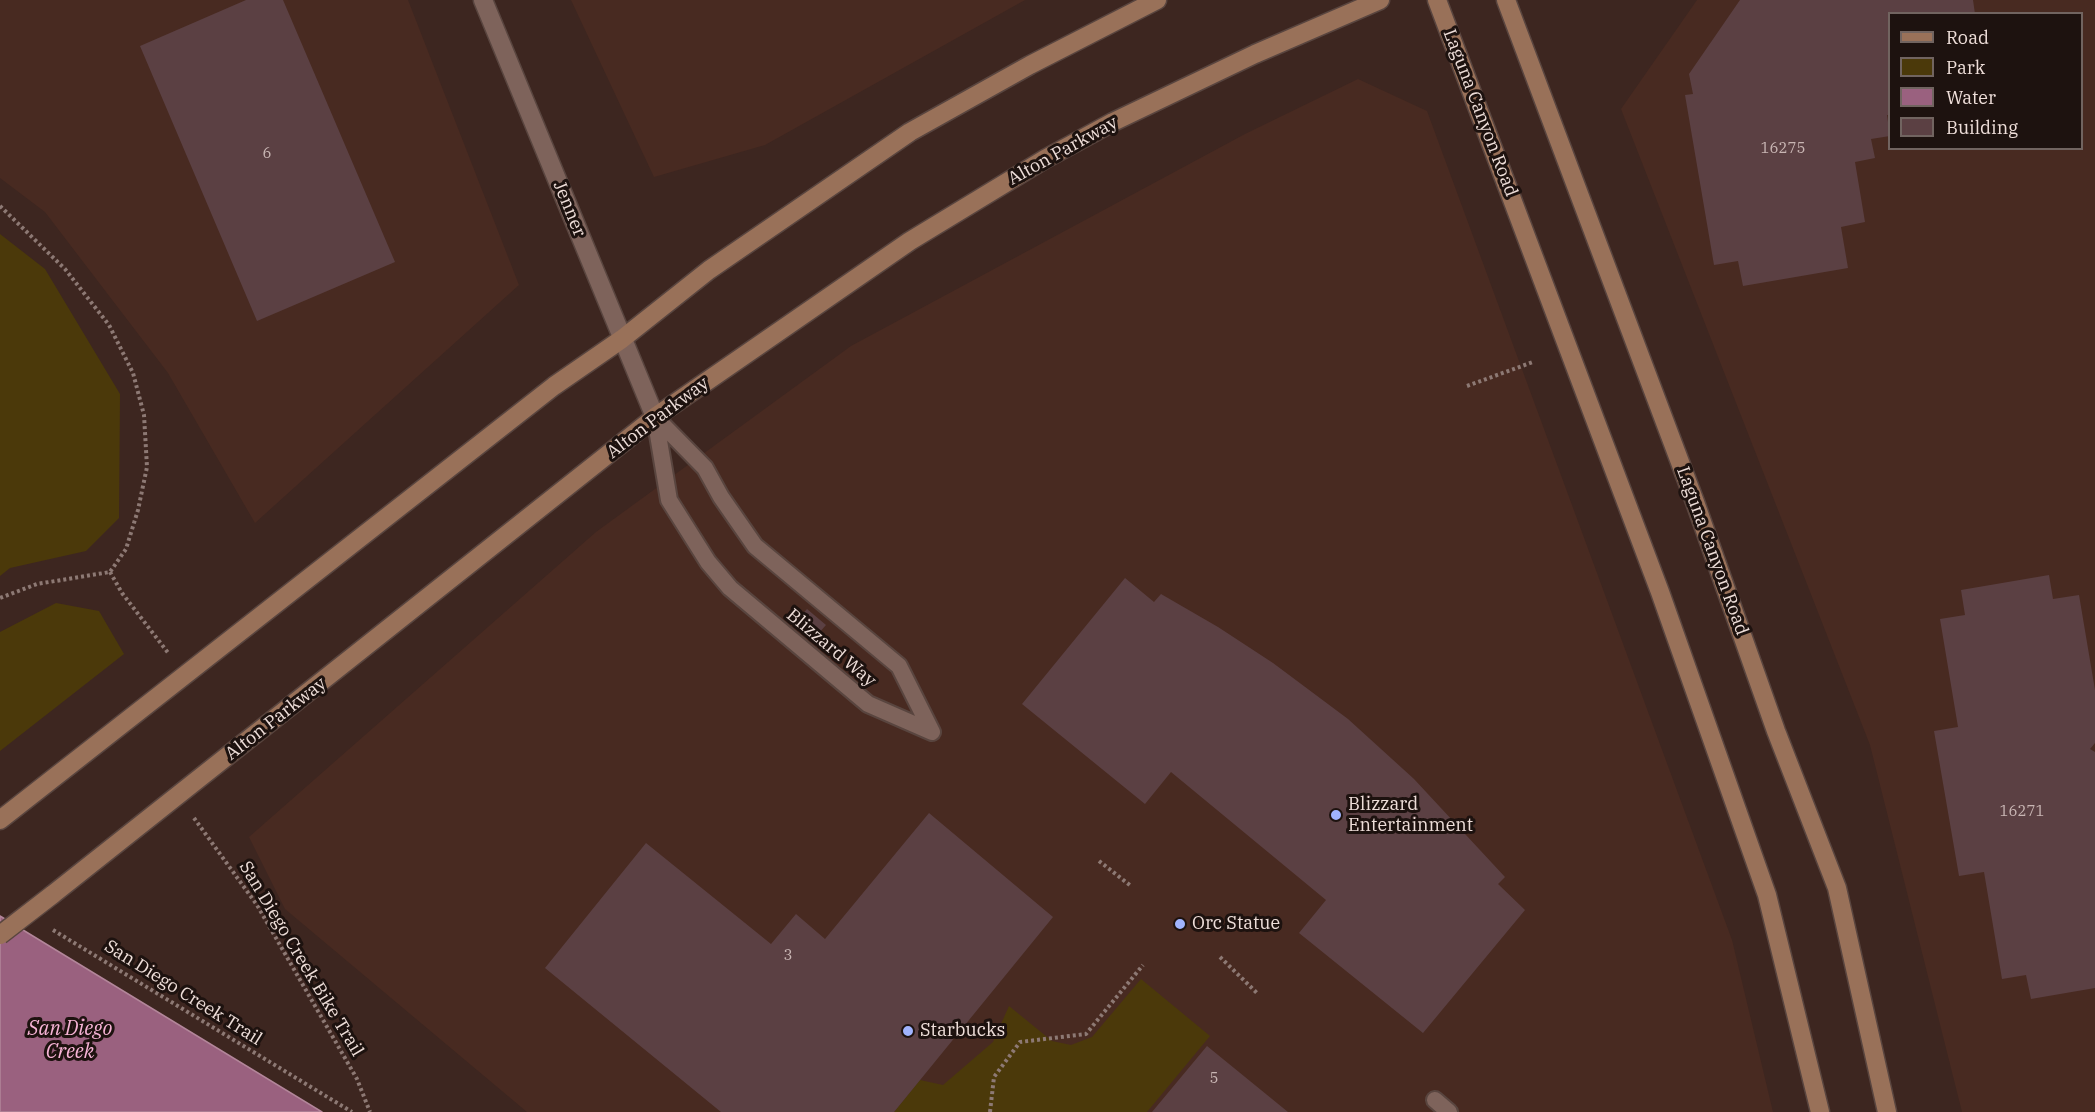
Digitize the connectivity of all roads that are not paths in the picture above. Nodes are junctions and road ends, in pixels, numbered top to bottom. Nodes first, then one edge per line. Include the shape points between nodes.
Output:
1 (483, 0) edge
2 (1156, 0) edge
3 (1380, 0) edge
4 (1437, 0) edge
5 (1506, 0) edge
6 (621, 339) junction
7 (655, 417) junction
8 (0, 820) edge
9 (0, 935) edge
10 (1435, 1100) dead end
11 (1449, 1112) edge
12 (1820, 1112) edge
13 (1887, 1112) edge

1 - 6 street, Jenner
2 - 6 main road via 910,132 709,270
3 - 7 main road, Alton Parkway via 1193,83 1045,159 910,241
4 - 12 main road, Laguna Canyon Road via 1660,592 1767,895
5 - 13 main road, Laguna Canyon Road via 1837,888
6 - 7 street, Jenner
6 - 8 main road via 554,386
7 - 7 lane, Blizzard Way via 669,500 708,562 730,588 868,704 932,732 899,666 755,546 705,468
7 - 9 main road, Alton Parkway, bridge
10 - 11 lane

